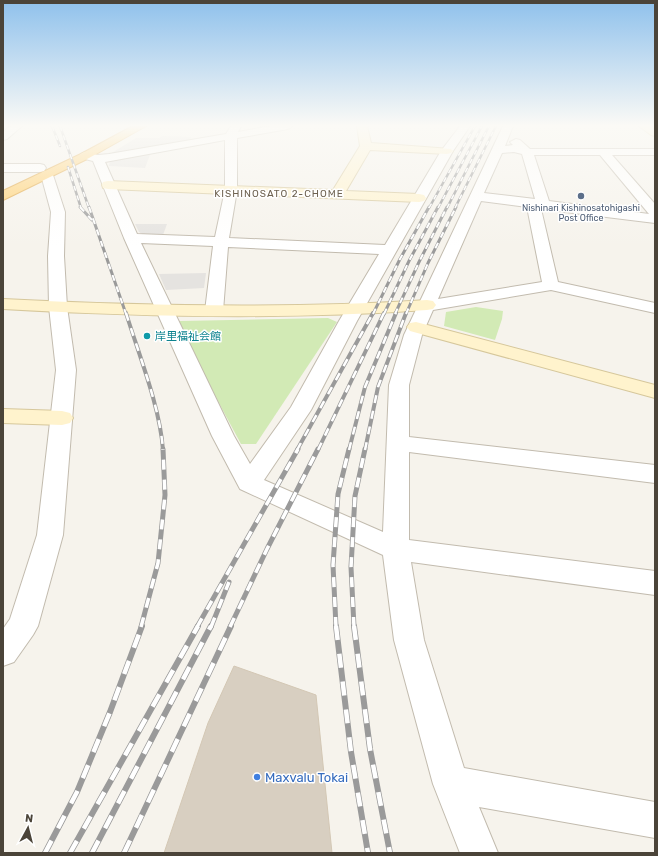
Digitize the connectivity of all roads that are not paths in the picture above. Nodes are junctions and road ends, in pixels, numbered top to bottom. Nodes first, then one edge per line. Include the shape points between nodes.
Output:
1 (52, 166) edge
2 (61, 166) edge
3 (97, 166) edge
4 (232, 166) edge
5 (354, 166) edge
6 (438, 166) edge
7 (490, 166) edge
8 (529, 166) edge
9 (615, 166) edge
10 (3, 168) edge
11 (43, 171) junction
12 (3, 185) edge
13 (108, 185) junction
14 (231, 190) junction
15 (338, 194) junction
16 (3, 196) edge
17 (476, 196) junction
18 (419, 198) junction
19 (538, 204) junction
20 (655, 212) edge
21 (655, 219) edge
22 (131, 238) junction
23 (221, 243) junction
24 (389, 250) junction
25 (551, 285) junction
26 (3, 304) edge
27 (427, 305) junction
28 (58, 307) junction
29 (655, 308) edge
30 (354, 310) junction
31 (165, 311) junction
32 (214, 311) junction
33 (416, 328) junction
34 (655, 392) edge
35 (3, 416) edge
36 (62, 418) junction
37 (398, 443) junction
38 (655, 474) edge
39 (249, 483) junction
40 (396, 549) junction
41 (655, 583) edge
42 (3, 652) edge
43 (452, 784) junction
44 (655, 820) edge
45 (479, 853) edge

1 - 11 highway
2 - 11 highway
3 - 13 street
4 - 14 street
5 - 15 street
6 - 18 street
7 - 17 street
8 - 19 street
9 - 20 street
10 - 11 street
11 - 12 highway
11 - 16 highway
11 - 28 street via 58,212
13 - 14 street
13 - 22 street
14 - 15 street
14 - 23 street
15 - 18 street
17 - 19 street
17 - 27 street
18 - 24 street
19 - 21 street
19 - 25 street
22 - 23 street
22 - 31 street
23 - 24 street
23 - 32 street
24 - 30 street
25 - 27 street
25 - 29 street
26 - 28 street
27 - 30 street
27 - 33 street
28 - 31 street
28 - 36 street via 66,370
30 - 32 street
30 - 39 street via 300,410
31 - 32 street
31 - 39 street
33 - 34 street
33 - 37 street via 399,385
35 - 36 street
36 - 42 street via 50,535 23,626
37 - 38 street
37 - 40 street
39 - 40 street
40 - 41 street
40 - 43 street via 409,640
43 - 44 street
43 - 45 street

